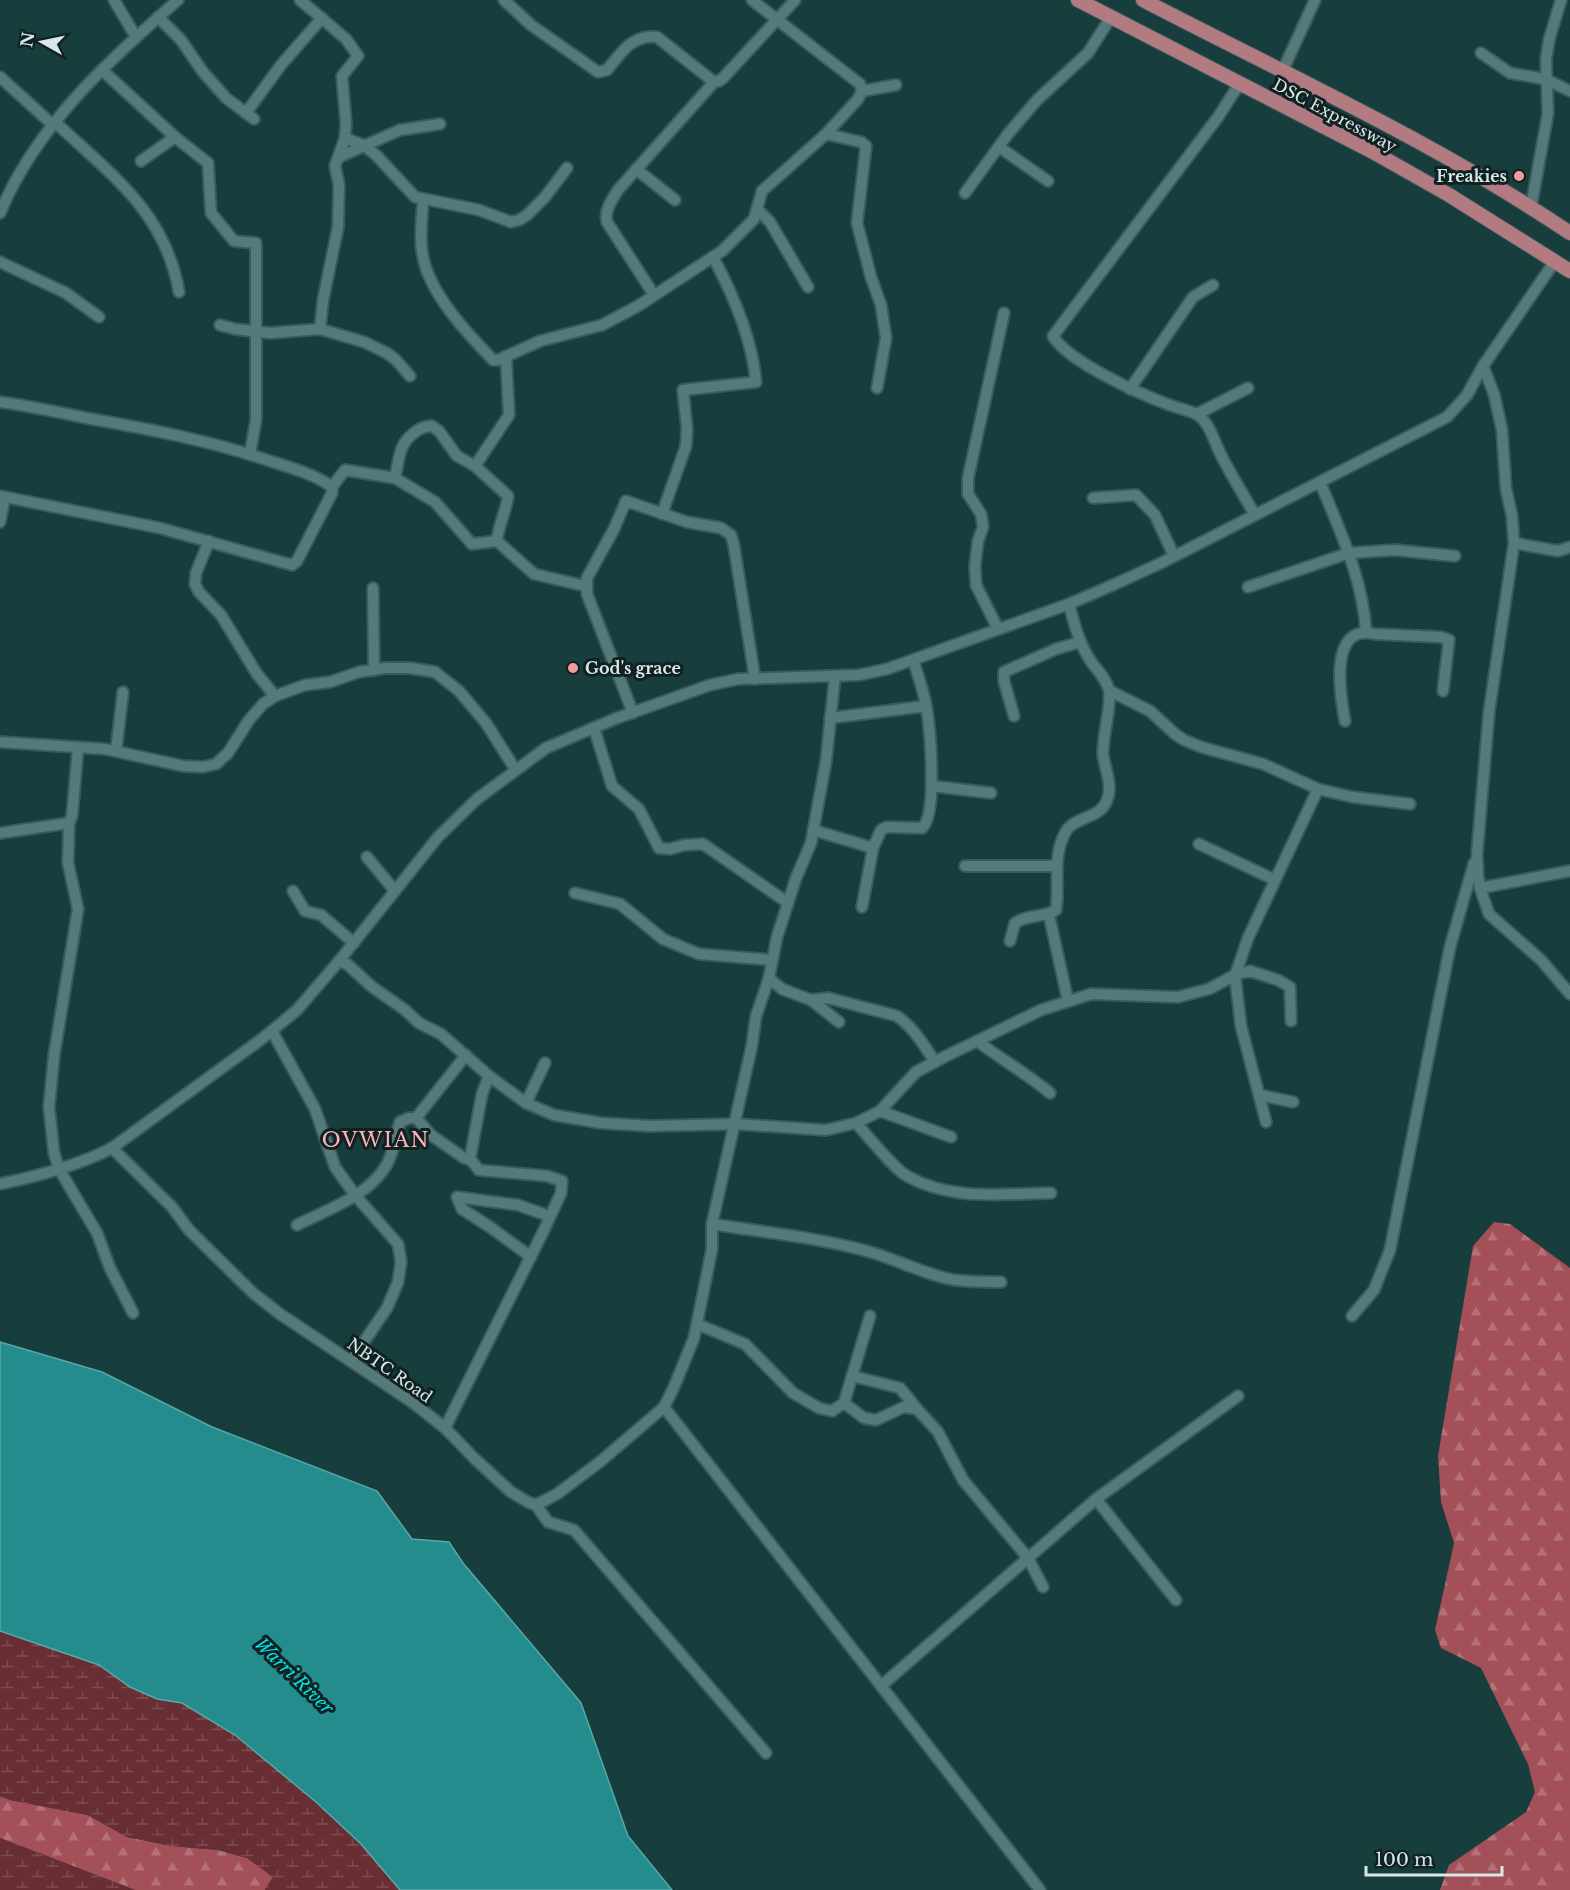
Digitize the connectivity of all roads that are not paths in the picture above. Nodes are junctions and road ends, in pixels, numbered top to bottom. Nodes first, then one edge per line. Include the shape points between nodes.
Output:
1 (114, 0) edge
2 (178, 0) edge
3 (300, 0) edge
4 (504, 0) edge
5 (752, 0) edge
6 (795, 0) edge
7 (1078, 0) edge
8 (1143, 0) edge
9 (1314, 0) edge
10 (1561, 0) edge
11 (158, 17) junction
12 (1111, 17) junction
13 (322, 18) junction
14 (777, 21) junction
15 (136, 37) junction
16 (1481, 53) dead end
17 (102, 70) junction
18 (1283, 70) junction
19 (0, 77) edge
20 (1545, 79) junction
21 (714, 82) junction
22 (1240, 83) junction
23 (896, 85) dead end
24 (862, 91) junction
25 (1570, 91) edge
26 (346, 123) junction
27 (54, 124) junction
28 (440, 124) dead end
29 (826, 134) junction
30 (175, 137) junction
31 (345, 138) junction
32 (363, 145) junction
33 (999, 147) junction
34 (339, 157) junction
35 (141, 161) dead end
36 (567, 168) dead end
37 (636, 169) junction
38 (1047, 181) dead end
39 (965, 193) dead end
40 (675, 200) dead end
41 (423, 201) junction
42 (1531, 207) junction
43 (758, 210) junction
44 (0, 213) edge
45 (1570, 233) edge
46 (713, 257) junction
47 (1555, 261) junction
48 (0, 262) edge
49 (1570, 271) edge
50 (1213, 285) dead end
51 (808, 287) dead end
52 (179, 292) dead end
53 (654, 295) junction
54 (1004, 313) dead end
55 (99, 317) dead end
56 (220, 325) dead end
57 (320, 329) junction
58 (256, 331) junction
59 (506, 356) junction
60 (1483, 366) junction
61 (410, 376) dead end
62 (877, 388) dead end
63 (1248, 388) dead end
64 (1130, 389) junction
65 (0, 402) edge
66 (1197, 414) junction
67 (250, 454) junction
68 (475, 466) junction
69 (395, 478) junction
70 (1320, 482) junction
71 (332, 488) junction
72 (2, 496) edge
73 (1093, 498) dead end
74 (662, 514) junction
75 (1255, 515) junction
76 (0, 522) edge
77 (209, 541) junction
78 (497, 541) junction
79 (1514, 543) junction
80 (1570, 547) edge
81 (1349, 553) junction
82 (1174, 556) junction
83 (1455, 556) dead end
84 (585, 586) junction
85 (1248, 587) dead end
86 (373, 588) dead end
87 (1069, 604) junction
88 (998, 629) junction
89 (1366, 632) junction
90 (1080, 642) junction
91 (913, 660) junction
92 (374, 670) junction
93 (835, 676) junction
94 (755, 679) junction
95 (1443, 691) dead end
96 (123, 692) dead end
97 (1110, 692) junction
98 (275, 696) junction
99 (926, 706) junction
100 (633, 713) junction
101 (1014, 716) dead end
102 (830, 718) junction
103 (1346, 721) dead end
104 (594, 728) junction
105 (0, 742) edge
106 (78, 748) junction
107 (116, 751) junction
108 (515, 769) junction
109 (932, 786) junction
110 (1318, 789) junction
111 (991, 793) dead end
112 (1410, 804) dead end
113 (69, 823) junction
114 (813, 830) junction
115 (0, 833) edge
116 (1199, 844) dead end
117 (873, 848) junction
118 (1477, 854) junction
119 (367, 857) dead end
120 (966, 866) dead end
121 (1057, 866) junction
122 (1570, 871) edge
123 (1275, 880) junction
124 (1480, 888) junction
125 (293, 891) dead end
126 (394, 891) junction
127 (575, 893) dead end
128 (788, 903) junction
129 (862, 907) dead end
130 (1049, 915) junction
131 (1010, 941) dead end
132 (354, 943) junction
133 (772, 960) junction
134 (339, 961) junction
135 (1235, 976) junction
136 (769, 978) junction
137 (1570, 994) edge
138 (811, 1000) junction
139 (1068, 1001) junction
140 (1291, 1021) dead end
141 (838, 1022) dead end
142 (272, 1031) junction
143 (977, 1041) junction
144 (466, 1055) junction
145 (934, 1062) junction
146 (545, 1063) dead end
147 (489, 1076) junction
148 (1050, 1094) dead end
149 (1260, 1095) junction
150 (526, 1102) junction
151 (1293, 1102) dead end
152 (880, 1111) junction
153 (416, 1118) junction
154 (1266, 1122) dead end
155 (856, 1123) junction
156 (735, 1124) junction
157 (951, 1137) dead end
158 (112, 1148) junction
159 (470, 1159) junction
160 (59, 1169) junction
161 (0, 1184) edge
162 (1051, 1193) dead end
163 (356, 1195) junction
164 (549, 1216) junction
165 (712, 1224) junction
166 (297, 1225) dead end
167 (531, 1257) junction
168 (1001, 1282) dead end
169 (133, 1313) dead end
170 (870, 1316) dead end
171 (1352, 1316) dead end
172 (697, 1324) junction
173 (351, 1361) junction
174 (852, 1376) junction
175 (1238, 1396) dead end
176 (844, 1403) junction
177 (664, 1407) junction
178 (918, 1409) junction
179 (444, 1428) junction
180 (1096, 1499) junction
181 (536, 1505) junction
182 (1028, 1558) junction
183 (1043, 1587) dead end
184 (1176, 1600) dead end
185 (881, 1686) junction
186 (766, 1753) dead end
187 (1040, 1890) edge

1 - 15 street
2 - 11 street
3 - 13 street
4 - 21 street via 531,25 598,72 607,70 637,39 647,36 657,37
5 - 14 street
6 - 14 street
7 - 12 main road, DSC Expressway
8 - 18 main road, DSC Expressway
9 - 18 street
10 - 20 street via 1549,40
11 - 13 street via 226,98 250,116 281,65
11 - 15 street
12 - 22 main road, DSC Expressway
12 - 33 street via 1088,53 1037,100
13 - 26 street via 358,56 342,76
14 - 21 street via 724,77
14 - 24 street via 860,84
15 - 17 street
16 - 20 street via 1510,73
17 - 27 street
17 - 30 street
18 - 42 main road, DSC Expressway via 1410,136
19 - 27 street
20 - 25 street
20 - 42 street via 1548,113
21 - 37 street
22 - 47 main road, DSC Expressway via 1373,152
22 - 64 street via 1053,336 1089,366
23 - 24 street
24 - 29 street
26 - 31 street
26 - 32 street
27 - 44 street via 27,160
27 - 52 street via 126,187 146,212 175,268
28 - 32 street via 400,130
29 - 43 street via 762,191
29 - 62 street via 866,146 857,223 881,305 886,338
30 - 35 street
30 - 58 street via 208,163 211,213 234,241 256,243
31 - 32 street
31 - 34 street
32 - 34 street
32 - 41 street
33 - 38 street
33 - 39 street
34 - 57 street via 335,166 339,185 338,227
36 - 41 street via 527,215 511,222 479,210
37 - 40 street
37 - 53 street via 618,190 606,215
41 - 59 street via 423,256 436,287 453,317 493,360
42 - 45 main road, DSC Expressway
43 - 46 street via 754,219
43 - 51 street via 770,222
46 - 53 street
46 - 74 street via 730,288 754,357 756,382 683,390 686,446
47 - 49 main road, DSC Expressway
47 - 60 street
48 - 55 street via 66,293
50 - 64 street via 1193,297
53 - 59 street via 602,325 540,341
54 - 88 street via 968,478 968,494 981,514 983,527 975,565 976,585
56 - 58 street
57 - 58 street
57 - 61 street via 387,353
58 - 67 street via 256,420
59 - 68 street via 509,415
60 - 70 street via 1467,395 1447,417
60 - 79 street via 1502,430
63 - 66 street
64 - 66 street
65 - 67 street via 138,427
66 - 75 street via 1211,432
67 - 71 street
68 - 69 street via 458,456 439,431 428,425 402,444
68 - 78 street via 508,496
69 - 71 street via 345,470
69 - 78 street via 435,502 472,544
70 - 75 street
70 - 81 street
71 - 77 street via 292,565
72 - 76 street
72 - 77 street
73 - 82 street via 1136,495 1155,515
74 - 84 street via 626,501
74 - 94 street via 721,528 731,535
75 - 82 street
77 - 98 street via 195,584 221,615 256,674
78 - 84 street via 534,574
79 - 80 street via 1558,551
79 - 118 street via 1489,712
81 - 83 street via 1395,550
81 - 85 street
81 - 89 street via 1362,592
82 - 87 street
84 - 100 street
86 - 92 street
87 - 88 street
87 - 90 street
88 - 91 street
89 - 95 street via 1449,640
89 - 103 street via 1350,638 1343,646 1339,689
90 - 97 street
90 - 101 street via 1004,672
91 - 93 street via 859,675
91 - 99 street
92 - 98 street via 305,685
92 - 108 street via 410,668 435,672 486,723
93 - 94 street
93 - 102 street
94 - 100 street via 710,685
96 - 107 street
97 - 110 street via 1150,711 1184,741 1263,764
97 - 121 street via 1103,754 1108,800 1092,816 1065,831
98 - 107 street via 249,720 216,764 183,766
99 - 102 street
99 - 109 street
100 - 104 street
102 - 114 street
104 - 108 street via 546,748
104 - 128 street via 612,786 639,809 659,848 703,844
105 - 106 street
106 - 107 street
106 - 113 street
108 - 126 street via 477,798 438,837
109 - 111 street
109 - 117 street via 926,825 886,827
110 - 112 street
110 - 123 street
113 - 115 street
113 - 160 street via 68,863 78,909 49,1107
114 - 117 street
114 - 128 street
116 - 123 street
117 - 129 street
118 - 124 street
118 - 171 street via 1450,947 1390,1250 1374,1290
119 - 126 street
120 - 121 street
121 - 130 street via 1056,910
122 - 124 street
123 - 135 street
124 - 137 street via 1489,914 1541,960
125 - 132 street via 305,911 321,915
126 - 132 street
127 - 133 street via 620,904 663,939 699,954
128 - 133 street
130 - 131 street via 1022,918 1015,923
130 - 139 street
132 - 134 street
133 - 136 street
134 - 142 street via 297,1010
134 - 144 street
135 - 139 street via 1209,989 1178,997 1091,994
135 - 140 street via 1250,971 1290,987
135 - 149 street via 1241,1026
136 - 138 street via 782,989
136 - 156 street via 756,1016
138 - 141 street
138 - 145 street via 828,998 897,1016 916,1034
139 - 143 street
142 - 158 street
142 - 163 street via 315,1108 335,1167
143 - 145 street
143 - 148 street
144 - 147 street
144 - 153 street
145 - 152 street via 916,1072
146 - 150 street
147 - 150 street
147 - 159 street
149 - 151 street
149 - 154 street
150 - 156 street via 554,1115 601,1123
152 - 155 street
152 - 157 street
153 - 159 street via 431,1135
153 - 163 street via 400,1122 385,1167
155 - 156 street via 826,1130
155 - 162 street via 905,1176 942,1190 966,1195
156 - 165 street
158 - 160 street
158 - 173 street, NBTC Road via 253,1293
159 - 164 street via 479,1170 562,1181
160 - 161 street
160 - 169 street via 97,1233
163 - 166 street
163 - 173 street via 398,1244 401,1262 387,1308
164 - 167 street
164 - 167 street via 518,1205 457,1197 462,1209
165 - 168 street via 842,1244 958,1281
165 - 172 street via 712,1249
167 - 179 street
170 - 174 street
172 - 176 street via 745,1344 793,1393 832,1416
172 - 177 street
173 - 179 street, NBTC Road
174 - 176 street
174 - 178 street via 900,1388
175 - 180 street
176 - 178 street via 864,1418 876,1420 904,1407
177 - 181 street via 601,1461
177 - 185 street
178 - 182 street via 938,1432 963,1480
179 - 181 street, NBTC Road via 512,1492
180 - 182 street
180 - 184 street
181 - 186 street, NBTC Road via 548,1522 574,1530
182 - 183 street
182 - 185 street
185 - 187 street

